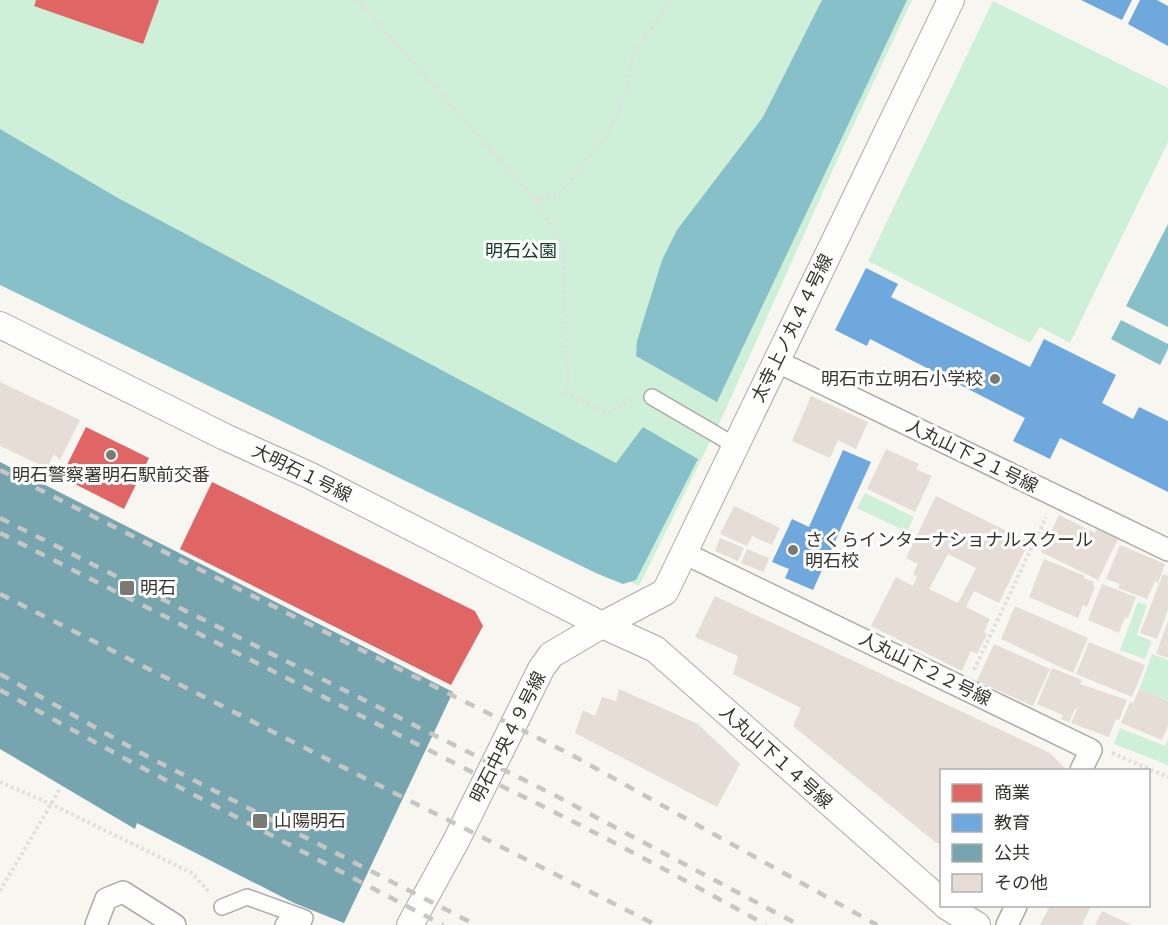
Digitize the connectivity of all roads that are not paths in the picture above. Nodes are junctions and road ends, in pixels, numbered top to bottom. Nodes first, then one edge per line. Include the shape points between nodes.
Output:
1 (951, 0) edge
2 (0, 325) edge
3 (776, 361) junction
4 (652, 397) road end
5 (726, 440) junction
6 (1168, 550) edge
7 (684, 553) junction
8 (602, 625) junction
9 (1082, 769) edge
10 (940, 900) edge
11 (222, 907) road end
12 (948, 907) edge
13 (1016, 907) edge
14 (96, 925) edge
15 (176, 925) edge
16 (302, 925) edge
17 (410, 925) edge
18 (977, 925) edge
19 (1007, 925) edge

1 - 3 street, 太寺上ノ丸４４号線
2 - 8 street, 大明石１号線 via 311,476
3 - 5 street, 太寺上ノ丸４４号線
3 - 6 street, 人丸山下２１号線
4 - 5 street
5 - 7 street, 太寺上ノ丸４４号線
7 - 8 street, 太寺上ノ丸４４号線 via 665,592
7 - 9 street, 人丸山下２２号線 via 1091,750
8 - 10 street, 人丸山下１４号線 via 655,649
8 - 17 street, 明石中央４９号線 via 551,655 541,669
11 - 16 street via 247,897 305,918
12 - 18 street
13 - 19 street
14 - 15 street via 106,899 123,892

